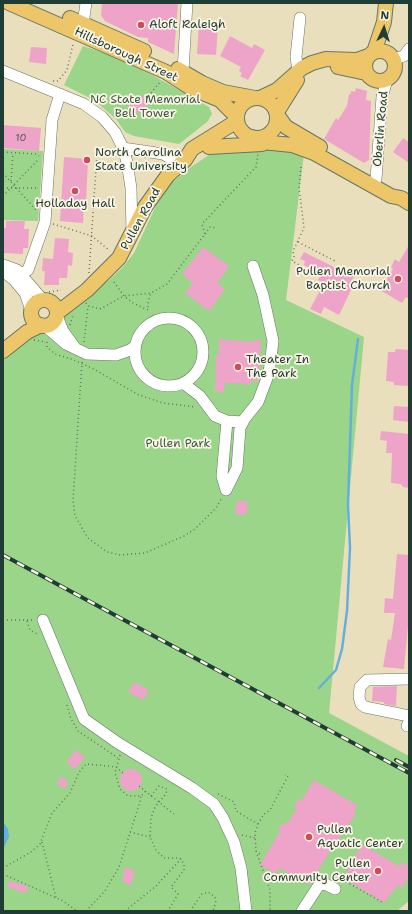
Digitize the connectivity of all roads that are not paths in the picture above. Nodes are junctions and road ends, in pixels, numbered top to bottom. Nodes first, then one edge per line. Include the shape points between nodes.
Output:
1 (9, 3) edge
2 (32, 3) edge
3 (86, 3) edge
4 (187, 3) edge
5 (386, 3) edge
6 (300, 18) dead end
7 (384, 22) junction
8 (80, 32) junction
9 (409, 49) edge
10 (371, 54) junction
11 (392, 56) junction
12 (3, 71) edge
13 (183, 71) junction
14 (366, 73) junction
15 (295, 74) junction
16 (387, 80) junction
17 (60, 94) junction
18 (231, 94) junction
19 (207, 95) junction
20 (258, 98) junction
21 (277, 114) junction
22 (237, 118) junction
23 (223, 128) junction
24 (252, 140) junction
25 (282, 144) junction
26 (209, 147) junction
27 (123, 148) junction
28 (181, 163) junction
29 (376, 179) junction
30 (405, 200) edge
31 (132, 236) junction
32 (3, 265) edge
33 (253, 266) dead end
34 (3, 271) edge
35 (21, 274) junction
36 (52, 307) junction
37 (31, 312) junction
38 (43, 325) junction
39 (135, 346) junction
40 (80, 348) junction
41 (3, 349) edge
42 (116, 355) junction
43 (137, 364) junction
44 (196, 372) junction
45 (184, 383) junction
46 (201, 400) junction
47 (244, 420) junction
48 (227, 421) junction
49 (43, 620) road end
50 (409, 679) edge
51 (408, 721) edge
52 (335, 889) dead end
53 (246, 911) edge
54 (302, 911) edge

1 - 8 main road, Hillsborough Street
2 - 8 main road, Hillsborough Street
3 - 8 street
4 - 13 street
5 - 7 main road
6 - 15 street
7 - 10 main road
7 - 11 main road
8 - 13 main road, Hillsborough Street
8 - 19 main road, Hillsborough Street via 166,72
9 - 11 street via 404,56
10 - 11 main road via 382,51
10 - 14 main road via 365,64
10 - 15 main road via 357,60 318,61
11 - 16 main road via 395,70
12 - 17 street
13 - 18 main road, Hillsborough Street via 207,85
14 - 16 main road via 375,81
14 - 21 main road via 353,68 333,66 309,71 297,81
15 - 18 main road via 263,89
15 - 20 main road via 277,90
16 - 29 street, Oberlin Road via 382,97
17 - 27 street via 84,104 98,114 115,132
17 - 35 street via 52,120 45,222 28,270
18 - 20 main road, Hillsborough Street
19 - 22 main road, Hillsborough Street via 220,100
19 - 23 main road via 218,104 222,112
20 - 21 main road via 270,103
20 - 22 main road via 245,102
21 - 24 main road via 275,128 271,133
21 - 29 main road via 286,127 297,135
22 - 23 main road, Pullen Road
22 - 24 main road via 241,130
23 - 28 main road, Pullen Road via 192,149
24 - 25 main road
24 - 26 main road, Pullen Road via 222,141
25 - 26 main road
25 - 30 main road via 314,153 391,196
26 - 28 main road, Pullen Road
27 - 28 street via 163,154
27 - 31 street via 130,177
28 - 31 main road, Pullen Road via 154,191
29 - 30 main road via 394,189
31 - 36 main road, Pullen Road via 119,258 93,277 88,290
32 - 35 street
33 - 47 street via 269,318 273,341 272,359 263,392
34 - 37 street via 24,293
35 - 36 street
36 - 37 main road via 36,303
36 - 38 main road via 52,323
36 - 40 street via 63,331
37 - 38 main road via 34,321
37 - 41 main road
38 - 40 street via 62,342
38 - 41 main road via 27,332
39 - 42 street
39 - 43 street
39 - 44 street via 142,332 153,322 166,319 182,321 197,334 201,343 201,362
40 - 42 street via 93,355
42 - 43 street
43 - 45 street via 148,379 156,384 165,386
44 - 45 street
44 - 46 street
45 - 46 street
46 - 48 street via 211,412
47 - 48 street
47 - 48 street via 240,428 237,468 226,490 222,476
49 - 53 street via 84,719 214,804 234,842 241,868
50 - 51 street via 368,680 360,687 359,698 365,708
52 - 54 street via 325,884 319,885

